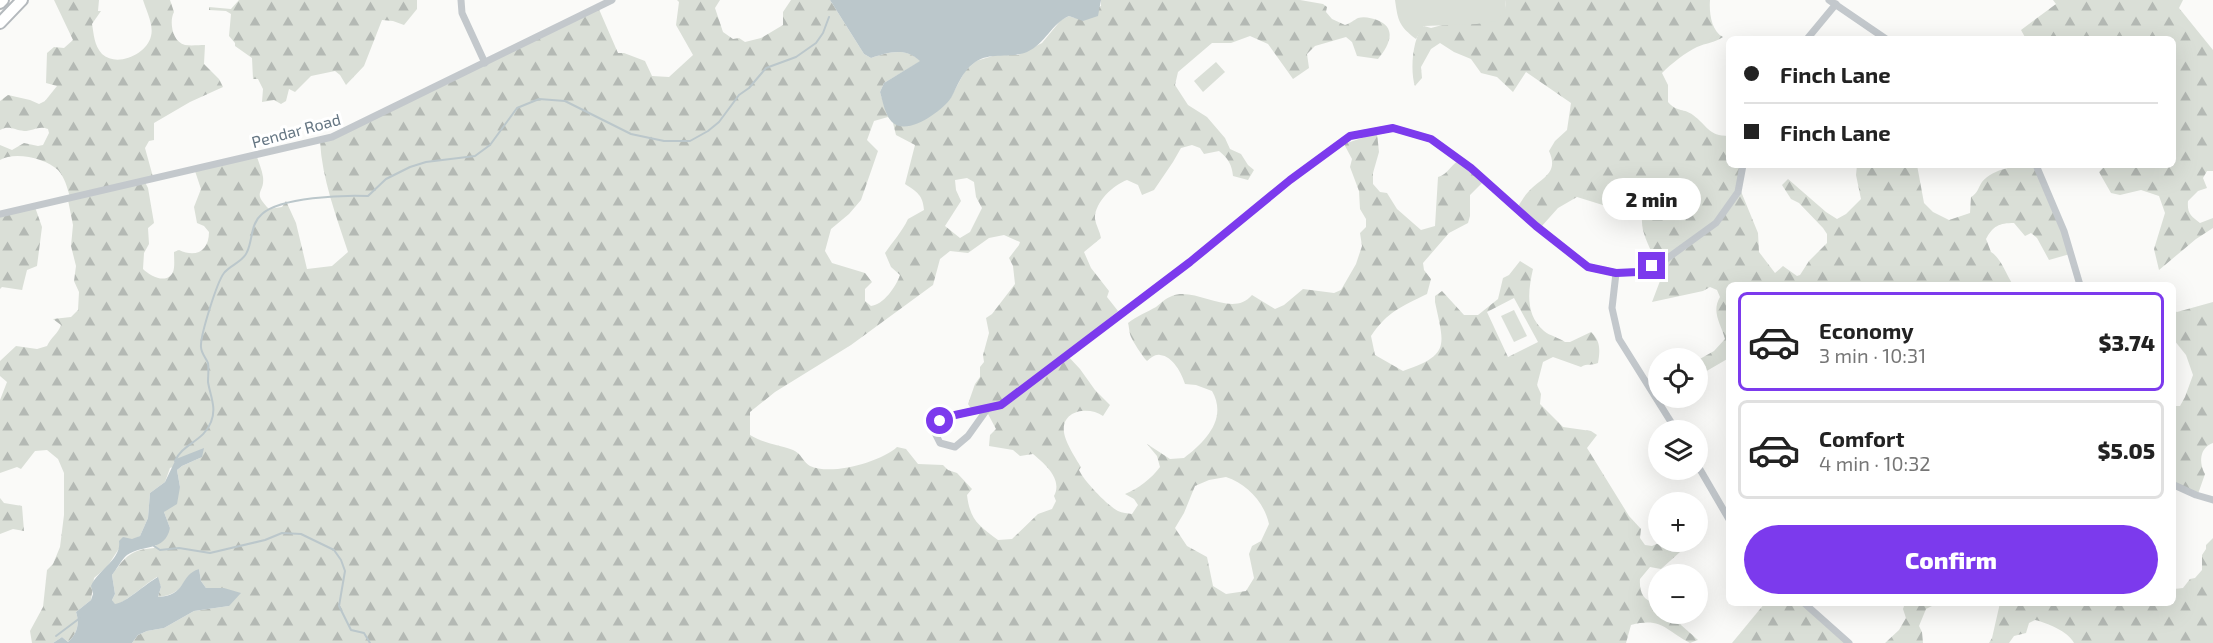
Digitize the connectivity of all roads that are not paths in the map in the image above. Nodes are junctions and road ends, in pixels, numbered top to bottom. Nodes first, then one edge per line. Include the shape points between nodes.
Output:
1 (22, 0) edge
2 (461, 0) edge
3 (612, 0) edge
4 (1833, 2) edge
5 (0, 23) edge
6 (1809, 36) edge
7 (1882, 36) edge
8 (484, 63) junction
9 (1742, 168) edge
10 (2037, 168) edge
11 (0, 214) edge
12 (1616, 273) junction
13 (2079, 282) edge
14 (988, 408) junction
15 (1670, 420) edge
16 (1706, 480) edge
17 (2176, 486) edge
18 (2213, 500) edge
19 (1726, 514) edge
20 (1807, 606) edge
21 (1849, 643) edge

1 - 5 highway
2 - 8 street via 462,13
3 - 8 street, Pendar Road
4 - 6 street
4 - 7 street
8 - 11 street, Pendar Road via 332,137
9 - 12 street via 1738,192 1716,223 1665,260 1638,272
10 - 13 street via 2064,231
12 - 14 street via 1588,267 1431,139 1393,128 1350,136 1001,405
12 - 15 street via 1612,308 1619,339
14 - 14 street via 940,421 934,432 939,443 955,447
16 - 19 street
17 - 18 street
20 - 21 street

